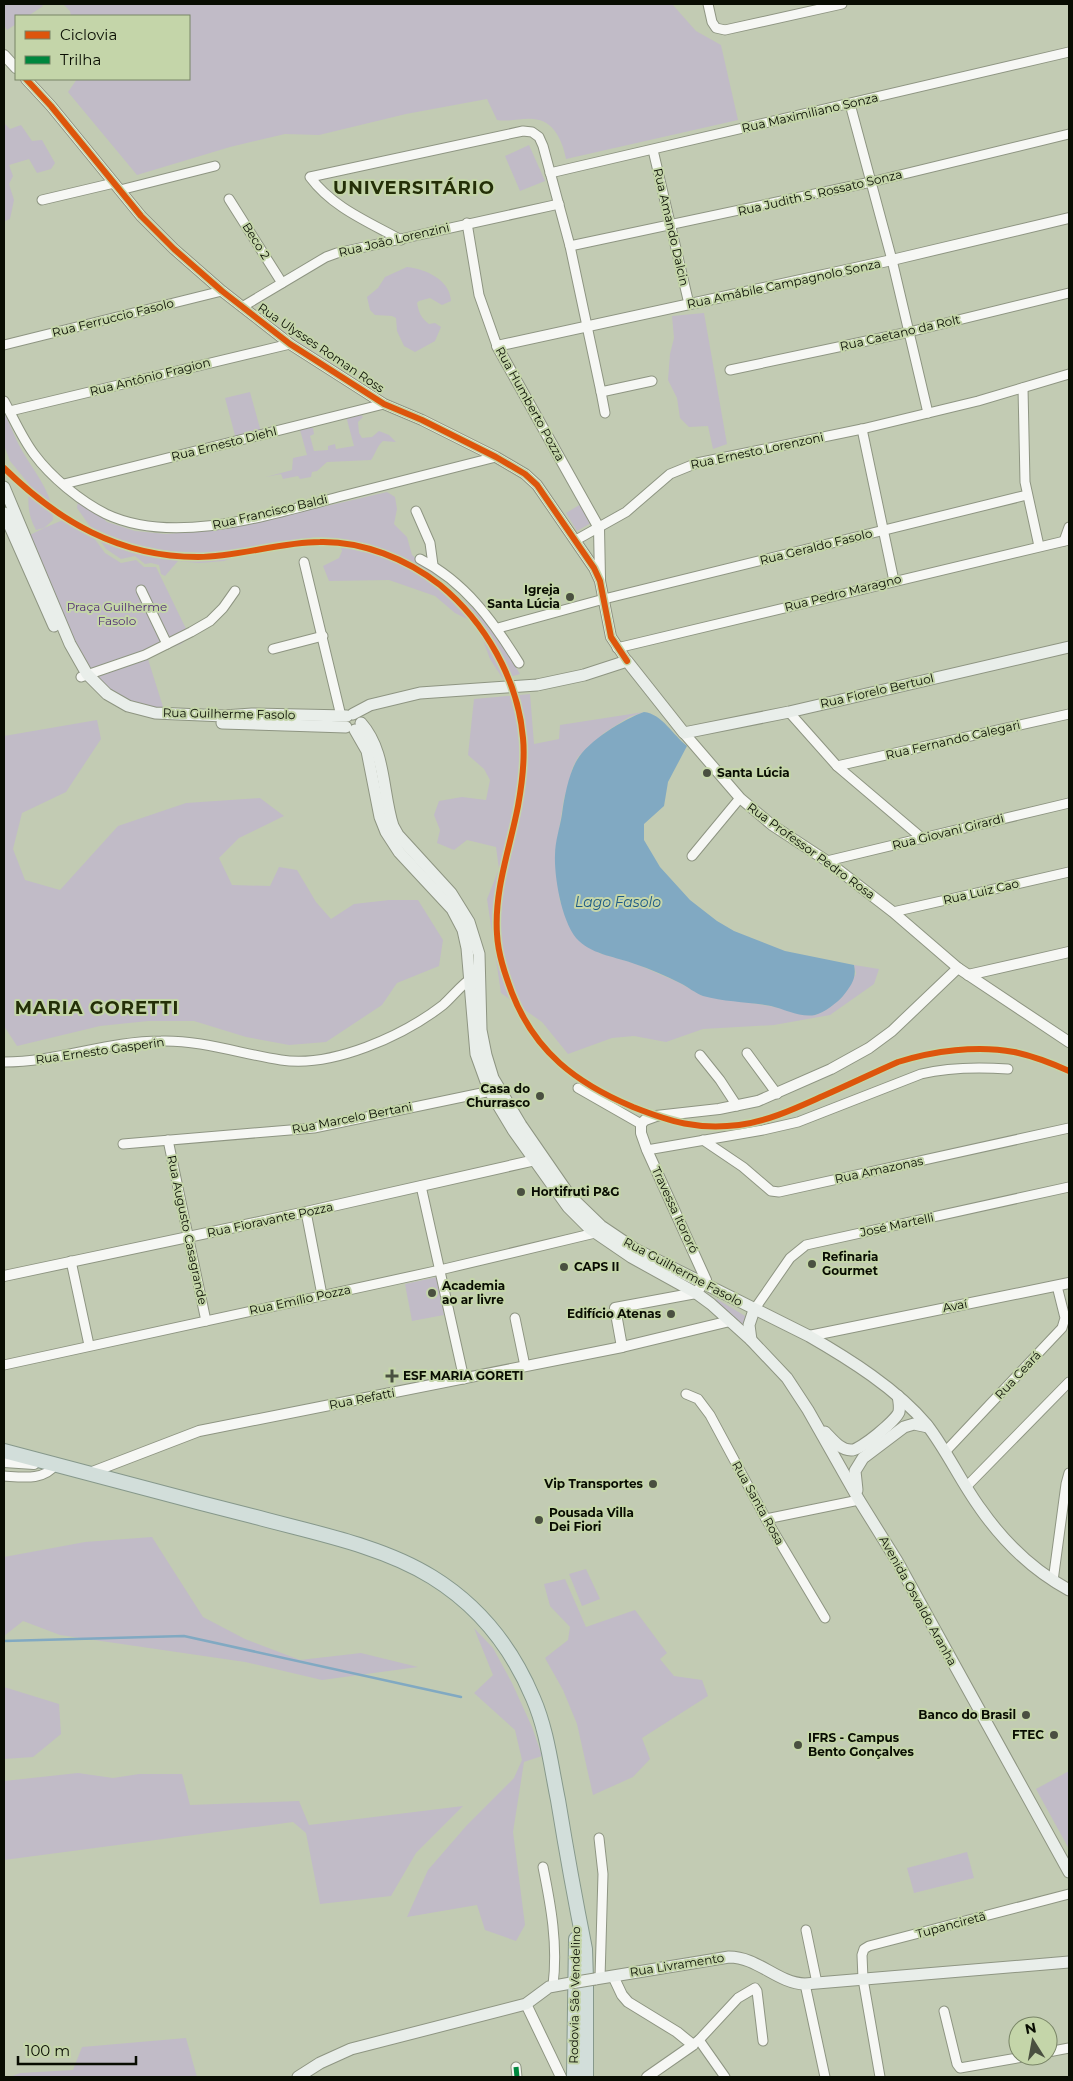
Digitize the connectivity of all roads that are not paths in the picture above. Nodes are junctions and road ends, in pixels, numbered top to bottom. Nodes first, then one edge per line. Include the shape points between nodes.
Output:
1 (708, 4) edge
2 (842, 4) edge
3 (1069, 52) edge
4 (4, 55) edge
5 (15, 67) edge
6 (27, 80) edge
7 (850, 104) junction
8 (1069, 134) edge
9 (653, 150) junction
10 (215, 166) dead end
11 (550, 173) junction
12 (871, 182) junction
13 (117, 187) junction
14 (230, 199) dead end
15 (42, 200) dead end
16 (559, 204) junction
17 (1069, 218) edge
18 (467, 223) junction
19 (671, 226) junction
20 (401, 240) junction
21 (570, 246) junction
22 (892, 260) junction
23 (282, 283) junction
24 (222, 291) junction
25 (1069, 293) edge
26 (689, 304) junction
27 (242, 307) junction
28 (587, 326) junction
29 (909, 332) junction
30 (4, 344) edge
31 (290, 344) junction
32 (497, 346) junction
33 (730, 370) dead end
34 (1069, 374) edge
35 (652, 381) dead end
36 (1023, 388) junction
37 (601, 392) junction
38 (4, 401) edge
39 (384, 404) junction
40 (10, 411) junction
41 (605, 413) dead end
42 (928, 413) junction
43 (862, 429) junction
44 (496, 457) junction
45 (64, 484) junction
46 (4, 488) edge
47 (1027, 495) junction
48 (416, 511) dead end
49 (4, 513) edge
50 (1069, 527) edge
51 (599, 528) junction
52 (883, 530) junction
53 (576, 540) junction
54 (1067, 540) edge
55 (1039, 546) junction
56 (420, 559) dead end
57 (304, 562) dead end
58 (433, 565) junction
59 (600, 581) junction
60 (894, 581) junction
61 (141, 590) dead end
62 (235, 591) dead end
63 (604, 599) junction
64 (498, 628) junction
65 (322, 636) junction
66 (167, 644) junction
67 (1069, 647) edge
68 (617, 648) junction
69 (273, 649) dead end
70 (627, 661) junction
71 (519, 663) dead end
72 (84, 676) junction
73 (789, 712) junction
74 (1069, 714) edge
75 (352, 721) junction
76 (684, 734) junction
77 (837, 766) junction
78 (740, 798) junction
79 (1069, 803) edge
80 (923, 839) junction
81 (692, 856) dead end
82 (827, 861) junction
83 (1069, 872) edge
84 (893, 912) junction
85 (1069, 952) edge
86 (958, 968) junction
87 (968, 975) junction
88 (475, 976) junction
89 (1069, 1042) edge
90 (747, 1053) dead end
91 (700, 1055) dead end
92 (4, 1062) edge
93 (1008, 1069) dead end
94 (578, 1088) dead end
95 (494, 1090) junction
96 (777, 1094) junction
97 (737, 1106) junction
98 (642, 1124) junction
99 (1069, 1128) edge
100 (168, 1140) junction
101 (703, 1140) junction
102 (123, 1144) dead end
103 (647, 1150) junction
104 (540, 1160) junction
105 (421, 1186) junction
106 (1069, 1187) edge
107 (306, 1212) junction
108 (595, 1234) junction
109 (188, 1237) junction
110 (70, 1261) junction
111 (440, 1270) junction
112 (4, 1276) edge
113 (1069, 1284) edge
114 (704, 1285) junction
115 (1057, 1286) junction
116 (696, 1294) junction
117 (322, 1296) junction
118 (754, 1310) junction
119 (515, 1318) dead end
120 (206, 1320) junction
121 (730, 1321) junction
122 (841, 1329) junction
123 (809, 1336) junction
124 (751, 1340) junction
125 (89, 1345) junction
126 (622, 1347) junction
127 (831, 1349) junction
128 (4, 1365) edge
129 (525, 1366) junction
130 (464, 1379) junction
131 (1069, 1382) edge
132 (686, 1394) dead end
133 (898, 1396) junction
134 (816, 1423) junction
135 (928, 1427) junction
136 (4, 1451) edge
137 (945, 1452) junction
138 (4, 1462) edge
139 (56, 1465) junction
140 (1069, 1473) edge
141 (87, 1474) junction
142 (4, 1476) edge
143 (966, 1487) junction
144 (858, 1499) junction
145 (766, 1519) junction
146 (1053, 1581) junction
147 (1069, 1590) edge
148 (825, 1618) dead end
149 (600, 1838) dead end
150 (543, 1867) dead end
151 (1069, 1872) edge
152 (1069, 1894) edge
153 (578, 1913) junction
154 (806, 1930) dead end
155 (1069, 1962) edge
156 (613, 1976) junction
157 (597, 1978) junction
158 (863, 1979) junction
159 (805, 1984) junction
160 (817, 1984) junction
161 (553, 1985) junction
162 (526, 2004) junction
163 (944, 2011) dead end
164 (763, 2040) dead end
165 (696, 2042) junction
166 (1008, 2060) edge
167 (516, 2067) dead end
168 (298, 2077) edge
169 (517, 2077) edge
170 (561, 2077) edge
171 (574, 2077) edge
172 (586, 2077) edge
173 (646, 2077) edge
174 (725, 2077) edge
175 (825, 2077) edge
176 (880, 2077) edge

1 - 2 street via 712,22 720,30
3 - 7 street, Rua Maximiliano Sonza
4 - 5 street
6 - 13 street, Rua Ulysses Roman Ross
7 - 9 street, Rua Maximiliano Sonza
7 - 12 street
8 - 12 street, Rua Judith S. Rossato Sonza
9 - 11 street, Rua Maximiliano Sonza
9 - 19 street, Rua Amando Dalcin
10 - 13 street
11 - 16 street
11 - 20 street via 539,137 523,131 310,177 320,191 338,205
12 - 19 street, Rua Judith S. Rossato Sonza
12 - 22 street
13 - 15 street
13 - 24 street, Rua Ulysses Roman Ross via 164,239
14 - 23 street, Beco 2
16 - 18 street, Rua João Lorenzini
16 - 21 street
17 - 22 street, Rua Amábile Campagnolo Sonza
18 - 20 street, Rua João Lorenzini
18 - 32 street, Rua Humberto Pozza via 479,295
19 - 21 street, Rua Judith S. Rossato Sonza
19 - 26 street, Rua Amando Dalcin
20 - 23 street, Rua João Lorenzini via 331,255
21 - 28 street
22 - 26 street, Rua Amábile Campagnolo Sonza
22 - 29 street
23 - 27 street, Rua João Lorenzini
24 - 27 street, Rua Ulysses Roman Ross
24 - 30 street, Rua Ferruccio Fasolo
25 - 29 street, Rua Caetano da Rolt
26 - 28 street, Rua Amábile Campagnolo Sonza
27 - 31 street, Rua Ulysses Roman Ross
28 - 32 street, Rua Amábile Campagnolo Sonza
28 - 37 street
29 - 33 street, Rua Caetano da Rolt
29 - 42 street
31 - 39 street, Rua Ulysses Roman Ross
31 - 40 street, Rua Antônio Fragion
32 - 51 street, Rua Humberto Pozza
34 - 36 street, Rua Ernesto Lorenzoni
35 - 37 street
36 - 42 street, Rua Ernesto Lorenzoni
36 - 47 street
37 - 41 street
38 - 40 street, Rua Francisco Baldi
39 - 44 street, Rua Ulysses Roman Ross
39 - 45 street, Rua Ernesto Diehl
40 - 45 street, Rua Francisco Baldi via 39,461
42 - 43 street, Rua Ernesto Lorenzoni
43 - 51 street, Rua Ernesto Lorenzoni via 683,467 670,474 626,512
43 - 52 street
44 - 45 street, Rua Francisco Baldi via 261,516 180,528 154,526 107,514
44 - 53 street, Rua Ulysses Roman Ross via 537,485
46 - 72 main road, Rua Guilherme Fasolo
47 - 52 street, Rua Geraldo Fasolo
47 - 55 street
48 - 58 street via 430,543
49 - 72 main road, Rua Guilherme Fasolo via 63,647
50 - 54 street
51 - 53 street, Rua Ernesto Lorenzoni
51 - 59 street, Rua Humberto Pozza
52 - 60 street
52 - 63 street, Rua Geraldo Fasolo
53 - 59 street, Rua Ulysses Roman Ross
54 - 55 street, Rua Pedro Maragno
55 - 60 street, Rua Pedro Maragno
56 - 58 street
57 - 65 street
58 - 64 street via 475,600
59 - 63 street, Rua Professor Pedro Rosa
60 - 68 street, Rua Pedro Maragno
61 - 66 street
62 - 66 street via 210,621
63 - 64 street, Rua Geraldo Fasolo
63 - 68 street, Rua Professor Pedro Rosa via 608,626
64 - 71 street
65 - 69 street
65 - 75 street
66 - 72 street
67 - 73 main road, Rua Fiorelo Bertuol
68 - 70 street, Rua Professor Pedro Rosa
70 - 75 main road via 538,685 427,692 364,707
70 - 76 main road, Rua Professor Pedro Rosa
72 - 75 main road, Rua Guilherme Fasolo via 87,685 106,701 129,713 153,720
73 - 76 main road, Rua Fiorelo Bertuol
73 - 77 street
74 - 77 street, Rua Fernando Calegari
75 - 88 main road, Rua Guilherme Fasolo via 368,732 376,745 393,826 398,835 462,908 479,954
76 - 78 street, Rua Professor Pedro Rosa
77 - 80 street
78 - 81 street
78 - 82 street, Rua Professor Pedro Rosa via 772,826
79 - 80 street, Rua Giovani Girardi
80 - 82 street, Rua Giovani Girardi
82 - 84 street, Rua Professor Pedro Rosa
83 - 84 street, Rua Luiz Cao
84 - 86 street, Rua Professor Pedro Rosa
85 - 87 street
86 - 87 street, Rua Professor Pedro Rosa
86 - 96 street via 899,1025 869,1048
87 - 89 street, Rua Professor Pedro Rosa
88 - 92 street, Rua Ernesto Gasperin via 425,1017 364,1048 336,1057 298,1062 194,1042 160,1041
88 - 95 main road, Rua Guilherme Fasolo via 481,1030
90 - 96 street
91 - 97 street
93 - 101 street via 938,1070 808,1119
94 - 98 street
95 - 100 street, Rua Marcelo Bertani via 314,1128
95 - 104 main road, Rua Guilherme Fasolo
96 - 97 street
97 - 98 street via 656,1116
98 - 103 street, Travessa Itororó via 641,1133
99 - 101 street, Rua Amazonas via 779,1192 771,1190
100 - 102 street, Rua Marcelo Bertani
100 - 109 street, Rua Augusto Casagrande
101 - 103 street
103 - 114 street, Travessa Itororó via 706,1278
104 - 105 street, Rua Fioravante Pozza
104 - 108 main road, Rua Guilherme Fasolo via 568,1207
104 - 114 main road, Rua Guilherme Fasolo via 601,1226 635,1249
105 - 107 street, Rua Fioravante Pozza
105 - 111 street
106 - 118 street, José Martelli via 806,1245 790,1258
107 - 109 street, Rua Fioravante Pozza
107 - 117 street
108 - 111 street, Rua Emílio Pozza
108 - 116 main road, Rua Guilherme Fasolo
109 - 110 street, Rua Fioravante Pozza
109 - 120 street, Rua Augusto Casagrande
110 - 112 street, Rua Fioravante Pozza
110 - 125 street
111 - 117 street, Rua Emílio Pozza
111 - 130 street
113 - 115 street, Avaí
114 - 116 street
114 - 118 main road, Rua Guilherme Fasolo
115 - 122 street, Avaí
115 - 137 street, Rua Ceará via 1064,1318 1062,1328
116 - 121 main road, Rua Guilherme Fasolo
116 - 126 street via 615,1308
117 - 120 street, Rua Emílio Pozza
118 - 123 main road, Rua Guilherme Fasolo
118 - 124 main road via 749,1325
119 - 129 street
120 - 125 street, Rua Emílio Pozza
121 - 124 main road, Rua Guilherme Fasolo
121 - 126 street, Rua Refatti
122 - 123 street, Avaí
122 - 127 street via 832,1338
123 - 127 main road, Rua Guilherme Fasolo
124 - 134 main road, Avenida Osvaldo Aranha via 787,1378
125 - 128 street, Rua Emílio Pozza
126 - 129 street, Rua Refatti
127 - 133 main road, Rua Guilherme Fasolo
129 - 130 street, Rua Refatti
130 - 141 street, Rua Refatti via 199,1431
131 - 143 street
132 - 145 street, Rua Santa Rosa via 698,1399 710,1414
133 - 134 main road via 900,1408 896,1417 855,1450 844,1449
133 - 135 main road, Rua Guilherme Fasolo
134 - 144 main road, Avenida Osvaldo Aranha
135 - 137 main road, Rua Guilherme Fasolo
135 - 144 main road via 914,1424 904,1427 863,1458 855,1471
136 - 139 highway
137 - 143 main road, Rua Guilherme Fasolo
138 - 139 street
139 - 141 highway
139 - 142 street via 41,1475
140 - 146 street
141 - 153 highway via 399,1558 434,1578 478,1613 498,1635 517,1664 534,1700 546,1737
143 - 146 main road, Rua Guilherme Fasolo via 998,1531
144 - 145 street
144 - 151 main road, Avenida Osvaldo Aranha via 897,1562
145 - 148 street, Rua Santa Rosa
146 - 147 main road, Rua Guilherme Fasolo
149 - 157 street via 603,1874
150 - 161 street via 555,1948
152 - 158 street, Tupanciretã via 869,1946 862,1954
153 - 171 highway, Rodovia São Vendelino
153 - 172 highway via 586,1962
154 - 160 street
155 - 158 main road, Rua Livramento
156 - 157 main road, Rua Livramento
156 - 159 main road, Rua Livramento via 721,1957 738,1957 791,1982
156 - 165 street via 628,2002
157 - 161 main road, Rua Livramento, bridge
158 - 160 main road, Rua Livramento
158 - 176 street, Tupanciretã
159 - 160 main road, Rua Livramento
159 - 175 street
161 - 162 main road, Rua Livramento
162 - 168 main road, Rua Livramento via 351,2049
162 - 170 street
163 - 166 street via 960,2068
164 - 165 street via 758,1991 755,1988 738,1998
165 - 173 street
165 - 174 street
167 - 169 street

